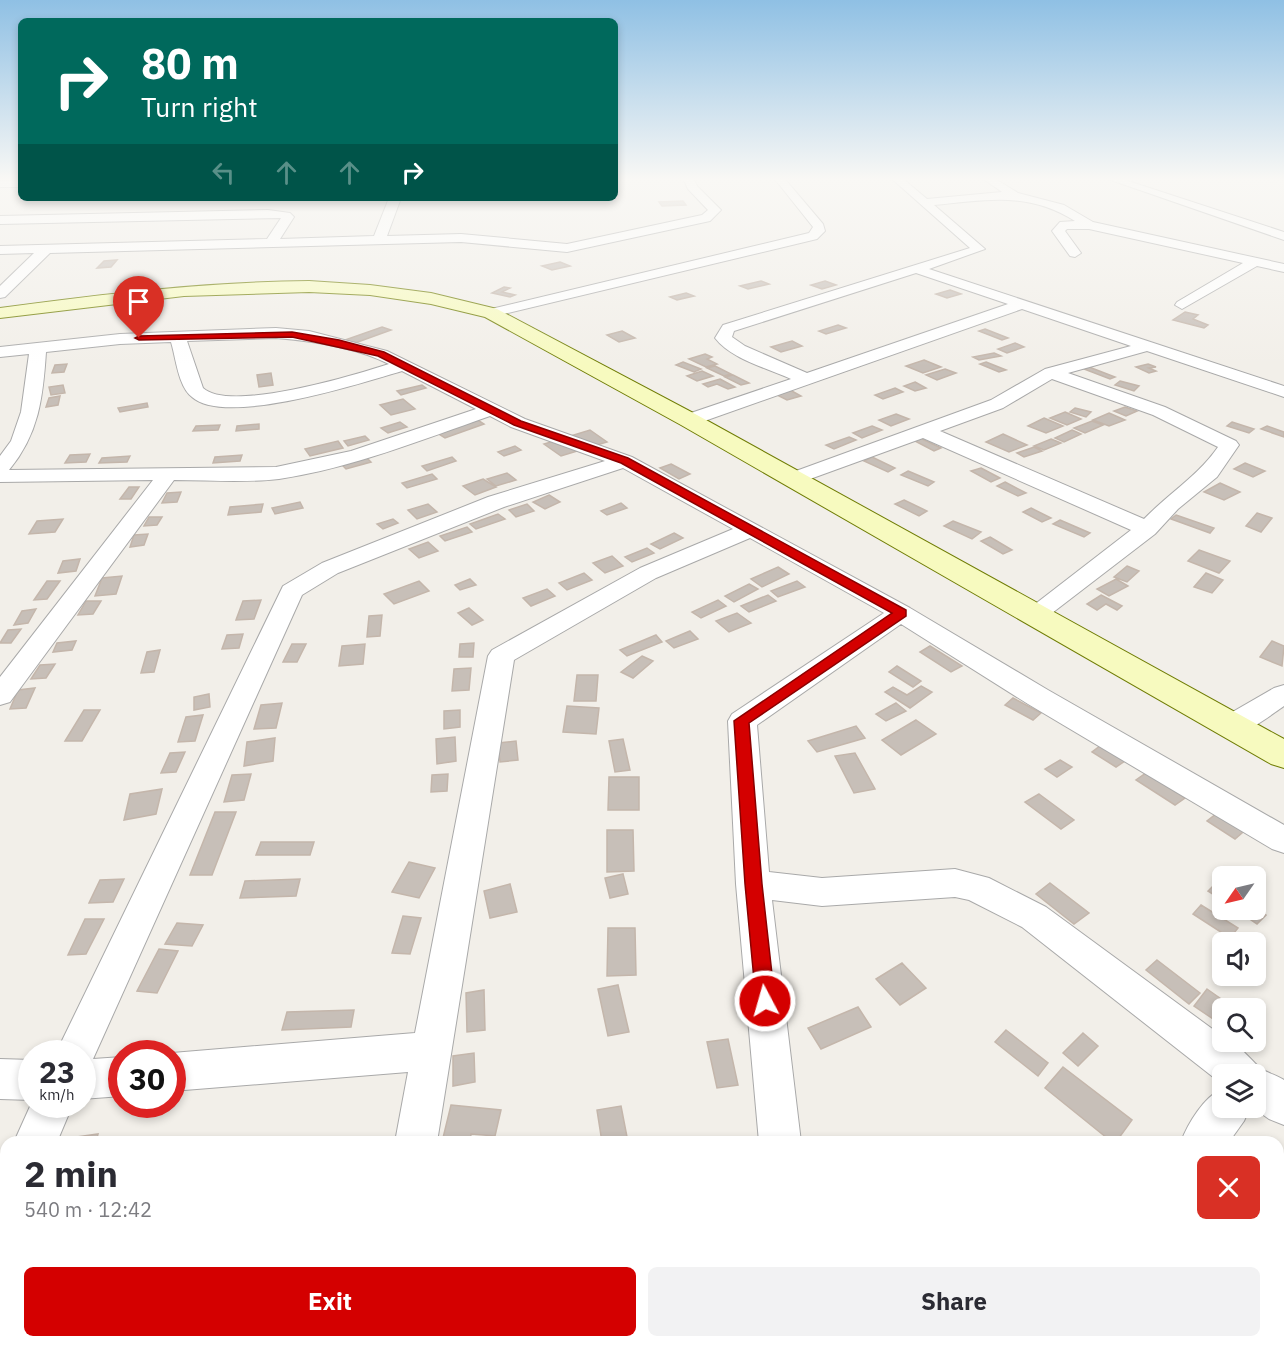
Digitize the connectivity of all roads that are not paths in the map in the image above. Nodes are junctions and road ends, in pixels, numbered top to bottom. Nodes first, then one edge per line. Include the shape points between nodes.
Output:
1 (350, 241) edge
2 (492, 241) edge
3 (608, 241) edge
4 (793, 241) edge
5 (970, 241) edge
6 (1066, 241) edge
7 (1160, 241) edge
8 (271, 243) joint
9 (46, 249) junction
10 (0, 250) edge
11 (1075, 253) dead end
12 (1255, 262) junction
13 (1284, 268) edge
14 (919, 270) junction
15 (0, 294) edge
16 (1022, 304) junction
17 (1182, 305) dead end
18 (0, 313) edge
19 (491, 313) junction
20 (177, 336) junction
21 (1148, 346) junction
22 (38, 348) junction
23 (0, 352) edge
24 (405, 365) junction
25 (1051, 373) junction
26 (1284, 377) edge
27 (806, 379) junction
28 (1261, 384) junction
29 (1284, 392) edge
30 (490, 410) junction
31 (689, 420) junction
32 (922, 430) junction
33 (625, 460) junction
34 (0, 468) edge
35 (169, 473) junction
36 (0, 476) edge
37 (792, 479) junction
38 (1147, 529) junction
39 (749, 530) junction
40 (901, 613) junction
41 (1034, 615) junction
42 (1284, 694) edge
43 (0, 696) edge
44 (1232, 725) junction
45 (1284, 755) edge
46 (1284, 840) edge
47 (753, 884) junction
48 (82, 1040) edge
49 (430, 1051) junction
50 (1228, 1064) edge
51 (186, 1071) edge
52 (0, 1079) edge
53 (18, 1080) edge
54 (1266, 1092) edge
55 (1284, 1105) edge
56 (46, 1118) edge
57 (1220, 1118) edge
58 (38, 1136) edge
59 (417, 1136) edge
60 (779, 1136) edge
61 (1207, 1136) edge

1 - 8 street
2 - 3 street via 567,248
4 - 19 street
5 - 14 street via 979,249
6 - 11 street
7 - 12 street
8 - 9 street
9 - 10 street
9 - 15 street
12 - 13 street
12 - 17 street
14 - 16 street
14 - 27 street via 728,328 723,338 739,349
16 - 21 street
16 - 27 street
18 - 19 street via 169,294 301,288 370,291
19 - 31 street
20 - 22 street
20 - 24 street via 309,336 381,354
20 - 24 street via 195,391 203,398 220,401 299,396
21 - 25 street
21 - 28 street
22 - 23 street
22 - 34 street via 26,432 15,453
24 - 30 street
25 - 32 street via 997,404
25 - 38 street via 1159,411 1229,445 1210,473 1170,504
26 - 28 street
27 - 31 street
28 - 29 street
30 - 33 street
30 - 35 street via 305,469 276,473
31 - 37 street
32 - 37 street
32 - 38 street
33 - 39 street
33 - 48 street via 496,502 330,568 292,591
35 - 36 street
35 - 43 street
37 - 41 street
38 - 41 street
39 - 40 street
39 - 49 street via 648,573 501,656
40 - 46 street
40 - 47 street via 742,721
41 - 44 street
42 - 44 street
44 - 45 street
47 - 50 street via 822,892 955,883 977,888 1034,917
47 - 60 street
49 - 51 street
49 - 59 street
52 - 53 street
54 - 55 street
56 - 58 street
57 - 61 street

